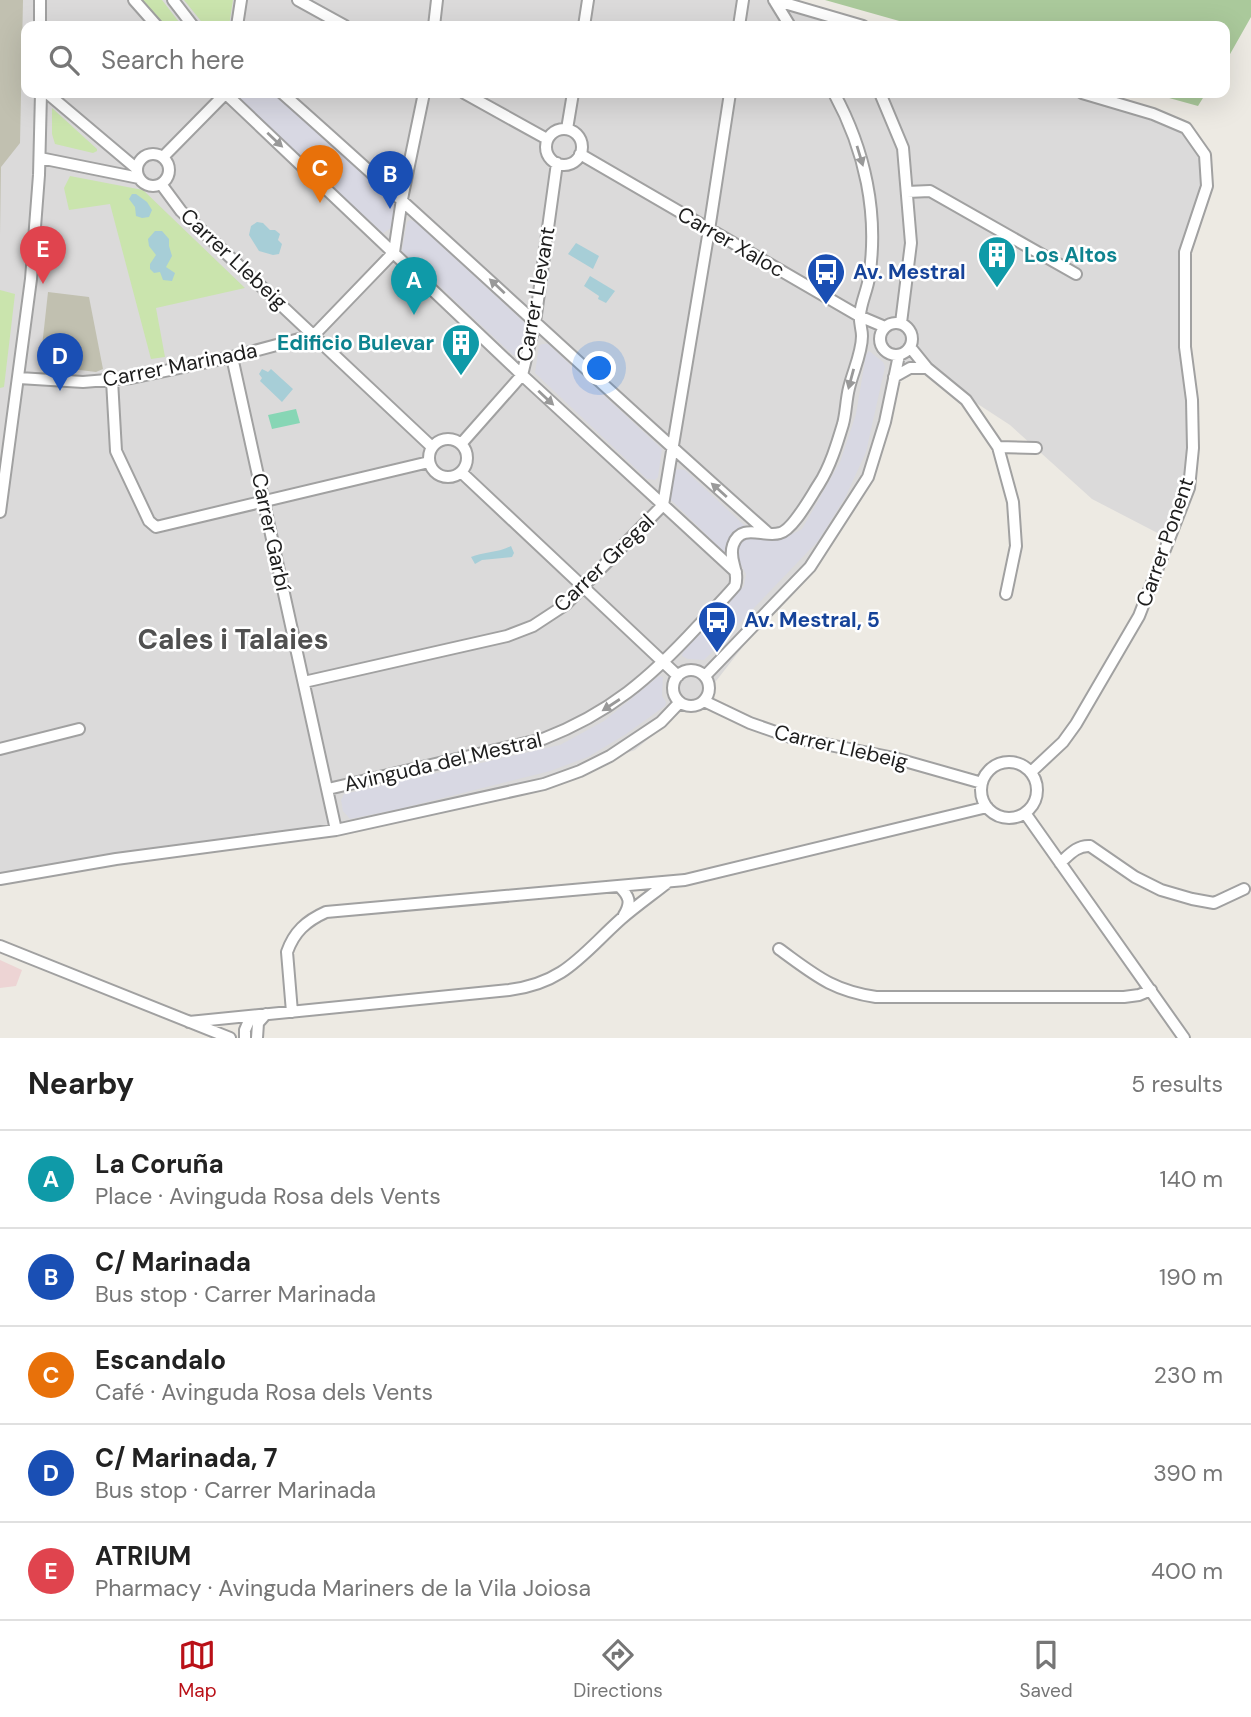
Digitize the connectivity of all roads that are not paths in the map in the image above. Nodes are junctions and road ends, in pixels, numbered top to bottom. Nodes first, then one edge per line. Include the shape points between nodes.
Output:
1 (40, 0) edge
2 (134, 0) edge
3 (173, 0) edge
4 (241, 0) edge
5 (299, 0) edge
6 (437, 0) edge
7 (588, 0) edge
8 (743, 0) edge
9 (774, 0) edge
10 (40, 21) edge
11 (153, 21) edge
12 (189, 21) edge
13 (238, 21) edge
14 (336, 21) edge
15 (435, 21) edge
16 (585, 21) edge
17 (740, 21) edge
18 (787, 21) edge
19 (838, 21) edge
20 (41, 98) edge
21 (53, 98) edge
22 (221, 98) edge
23 (231, 98) edge
24 (288, 98) edge
25 (423, 98) edge
26 (473, 98) edge
27 (572, 98) edge
28 (729, 98) edge
29 (836, 98) edge
30 (882, 98) edge
31 (1099, 98) edge
32 (567, 129) junction
33 (547, 139) junction
34 (580, 154) junction
35 (163, 157) junction
36 (40, 158) junction
37 (557, 163) junction
38 (138, 174) junction
39 (161, 184) junction
40 (907, 192) junction
41 (402, 199) junction
42 (709, 230) junction
43 (394, 252) junction
44 (1076, 274) dead end
45 (859, 316) junction
46 (536, 322) junction
47 (901, 323) junction
48 (885, 327) junction
49 (314, 335) junction
50 (910, 347) junction
51 (900, 355) junction
52 (232, 357) junction
53 (927, 368) junction
54 (522, 375) junction
55 (894, 377) junction
56 (19, 378) junction
57 (112, 380) junction
58 (461, 444) junction
59 (432, 447) junction
60 (998, 447) junction
61 (1036, 448) dead end
62 (672, 449) junction
63 (429, 462) junction
64 (461, 472) junction
65 (264, 502) junction
66 (663, 505) junction
67 (0, 512) edge
68 (770, 535) junction
69 (738, 573) junction
70 (583, 588) junction
71 (1006, 594) dead end
72 (664, 663) junction
73 (678, 676) junction
74 (705, 676) junction
75 (304, 682) junction
76 (704, 701) junction
77 (680, 702) junction
78 (79, 729) dead end
79 (0, 748) edge
80 (1031, 772) junction
81 (982, 783) junction
82 (328, 789) junction
83 (987, 807) junction
84 (1025, 813) junction
85 (336, 830) junction
86 (1060, 863) junction
87 (3, 881) edge
88 (668, 881) junction
89 (619, 886) junction
90 (1244, 889) dead end
91 (623, 917) junction
92 (0, 946) edge
93 (779, 949) dead end
94 (1151, 990) junction
95 (292, 1012) junction
96 (266, 1014) junction
97 (251, 1016) junction
98 (189, 1022) junction
99 (230, 1038) edge
100 (245, 1038) edge
101 (257, 1038) edge
102 (1184, 1038) edge

1 - 10 street
2 - 11 street
3 - 12 street
4 - 13 street
5 - 14 street
6 - 15 street
7 - 16 street
8 - 17 street
9 - 18 street
9 - 19 street
20 - 36 street
21 - 38 street
22 - 35 street
23 -> 43 street
24 - 41 street
25 - 41 street
26 - 33 street
27 - 32 street
28 - 42 street, Carrer Gregal
29 -> 45 street via 868,181 869,279
30 - 40 street via 904,148
31 - 80 street, Carrer Ponent via 1186,128 1205,155 1207,186 1185,252 1185,347 1193,448 1189,488 1139,616 1076,724
32 - 33 street via 555,131
32 - 34 street via 579,139
33 - 37 street via 548,156
34 - 37 street via 573,162
34 - 42 street, Carrer Xaloc
35 - 38 street via 144,157
35 - 39 street via 169,171
36 - 38 street
36 - 56 street
37 - 46 street, Carrer Llevant
38 - 39 street via 146,185
39 - 49 street, Carrer Llebeig via 181,211
40 - 44 street via 930,191
40 - 47 street via 911,243
41 - 43 street
46 -> 41 street
42 - 45 street, Carrer Xaloc
42 - 62 street, Carrer Gregal
43 - 49 street
43 - 54 street
45 - 48 street, Carrer Xaloc
45 -> 68 street via 862,337 834,451 793,523 782,533
46 - 54 street, Carrer Llevant
46 - 62 street
47 - 48 street
47 - 50 street via 911,333
48 - 51 street via 880,336 882,346 889,354
49 - 52 street, Carrer Marinada
49 - 59 street, Carrer Llebeig
50 - 51 street
50 - 53 street
51 - 55 street
52 - 57 street, Carrer Marinada
52 - 65 street, Carrer Garbí
53 - 55 street via 910,368
53 - 60 street via 966,400
54 - 58 street, Carrer Llevant
54 -> 66 street
55 - 74 street via 868,477 810,567
56 - 57 street, Carrer Marinada
56 - 67 street
57 - 65 street via 119,460 152,525 161,527
58 - 59 street via 446,439
58 - 64 street via 467,461
59 - 63 street
60 - 61 street
60 - 71 street via 1013,502 1016,546
62 - 66 street, Carrer Gregal
68 -> 62 street
63 - 64 street via 434,472 444,477
63 - 65 street
64 - 70 street
65 - 75 street, Carrer Garbí
66 - 69 street
66 - 70 street, Carrer Gregal
68 - 69 street via 754,531 735,541 731,555
69 - 72 street, Avinguda del Mestral via 735,586
70 - 72 street
70 - 75 street, Carrer Gregal via 555,612 520,631
72 - 73 street
72 -> 82 street, Avinguda del Mestral via 607,708 565,731
73 - 74 street via 695,671
73 - 77 street via 674,689
74 - 76 street via 709,691
75 - 82 street, Carrer Garbí
76 - 77 street via 689,706
76 - 81 street, Carrer Llebeig via 790,737 894,758
77 - 85 street, Avinguda del Mestral via 638,738 562,778
78 - 79 street
80 - 81 street via 1007,762 991,768
80 - 84 street via 1036,798
81 - 83 street
82 - 85 street, Carrer Garbí
83 - 84 street via 1009,818
83 - 88 street via 745,867
84 - 86 street
85 - 87 street, Avinguda del Mestral via 116,859
86 - 90 street via 1082,845 1090,846 1135,877 1182,896 1214,903
86 - 94 street
88 - 89 street
88 - 91 street
89 - 91 street via 629,899
89 - 95 street via 326,912 303,926 291,943
91 - 95 street via 570,967 538,985
92 - 98 street
93 - 94 street via 835,987 876,997 1124,997
94 - 102 street
95 - 96 street
96 - 97 street
96 - 101 street via 258,1023
97 - 98 street
97 - 100 street
98 - 99 street

